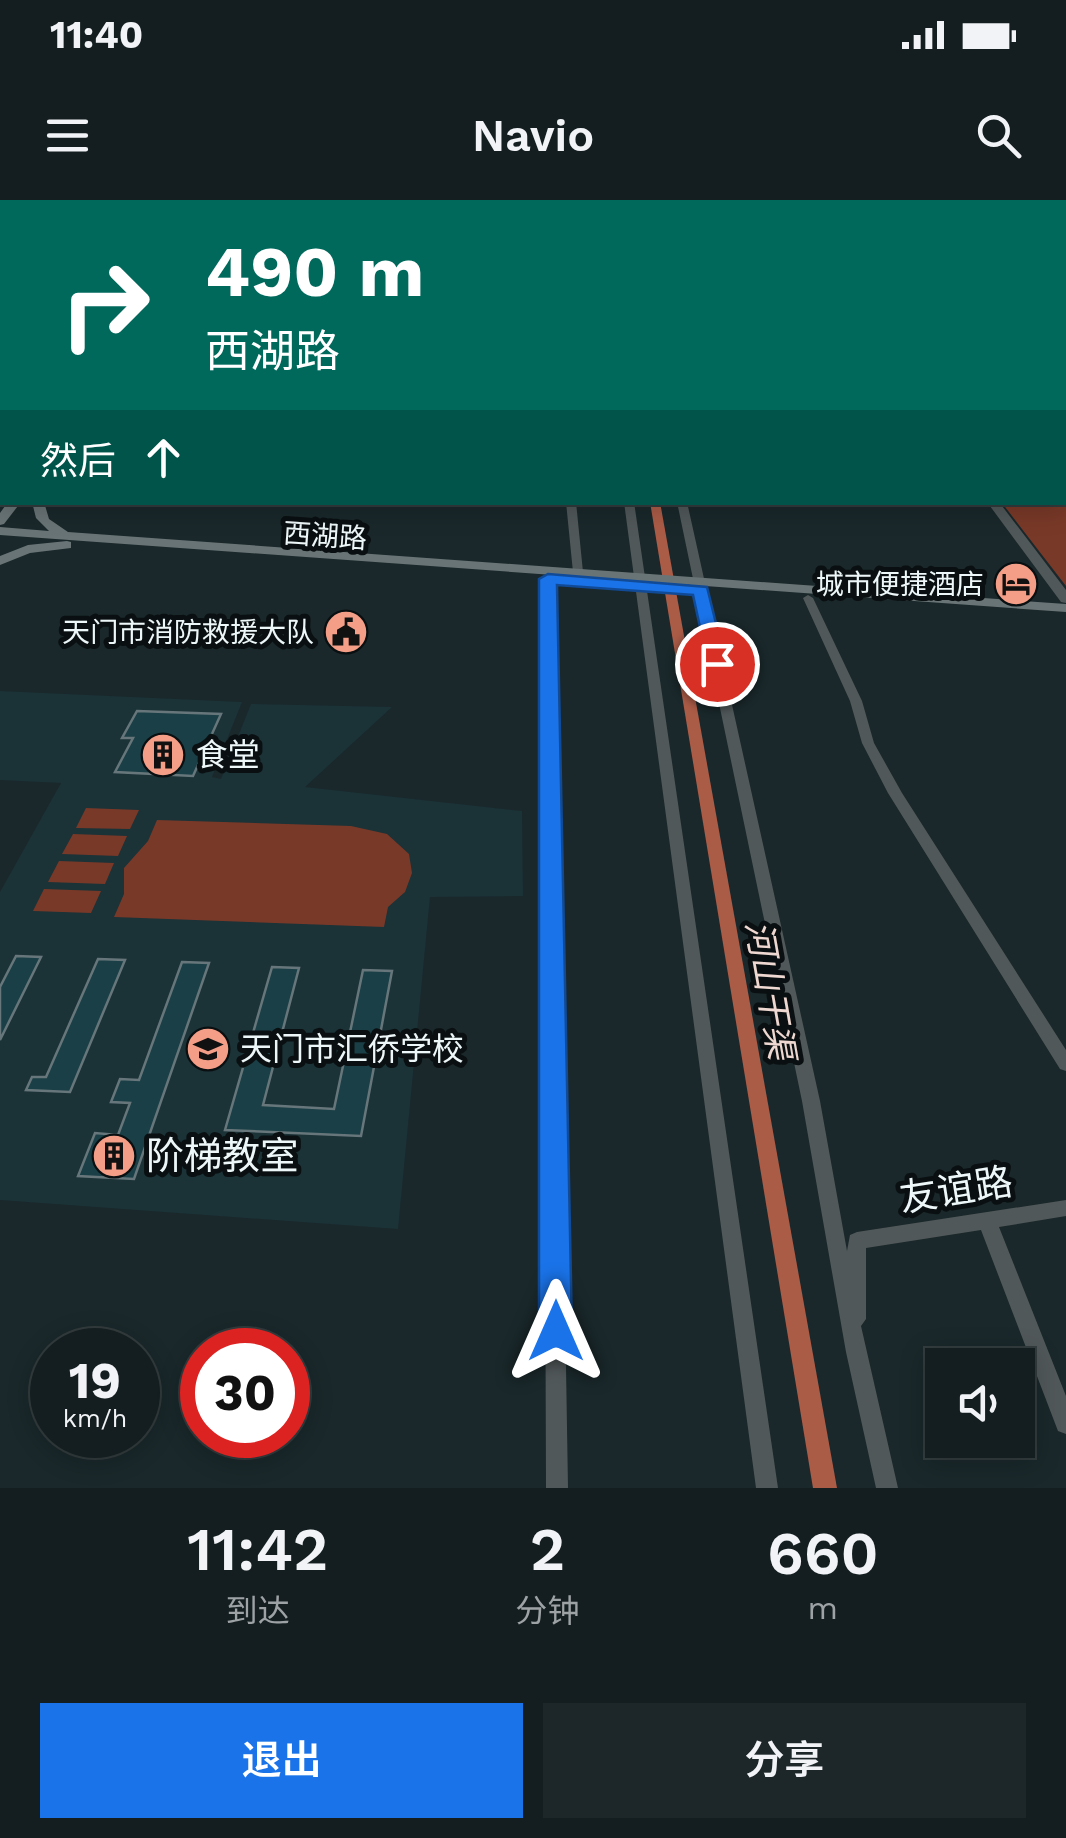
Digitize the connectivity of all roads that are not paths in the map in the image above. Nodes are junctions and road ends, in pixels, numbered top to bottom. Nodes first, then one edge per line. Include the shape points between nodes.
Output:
1 (34, 505) edge
2 (38, 505) edge
3 (571, 505) edge
4 (629, 505) edge
5 (682, 505) edge
6 (995, 505) edge
7 (4, 538) edge
8 (78, 540) junction
9 (0, 561) edge
10 (578, 572) junction
11 (548, 579) junction
12 (642, 581) junction
13 (696, 586) junction
14 (808, 598) junction
15 (1066, 598) edge
16 (1066, 608) edge
17 (1066, 616) edge
18 (1066, 1064) edge
19 (1066, 1208) edge
20 (987, 1220) junction
21 (856, 1352) junction
22 (1066, 1422) edge
23 (557, 1488) edge
24 (767, 1488) edge
25 (887, 1488) edge

1 - 7 main road
2 - 8 main road via 46,524
3 - 10 street
4 - 12 street
5 - 13 street
6 - 15 street
7 - 8 main road, 西湖路
8 - 9 main road
8 - 10 main road, 西湖路
8 - 11 main road, 西湖路
10 - 12 main road, 西湖路
11 - 12 main road, 西湖路
11 - 23 street
12 - 13 main road
12 - 24 street
13 - 14 main road
13 - 16 main road
13 - 21 street via 811,1101
14 - 17 main road
14 - 18 street via 895,793
19 - 20 street, 友谊路
20 - 21 street, 友谊路 via 858,1241
20 - 22 street
21 - 25 street

